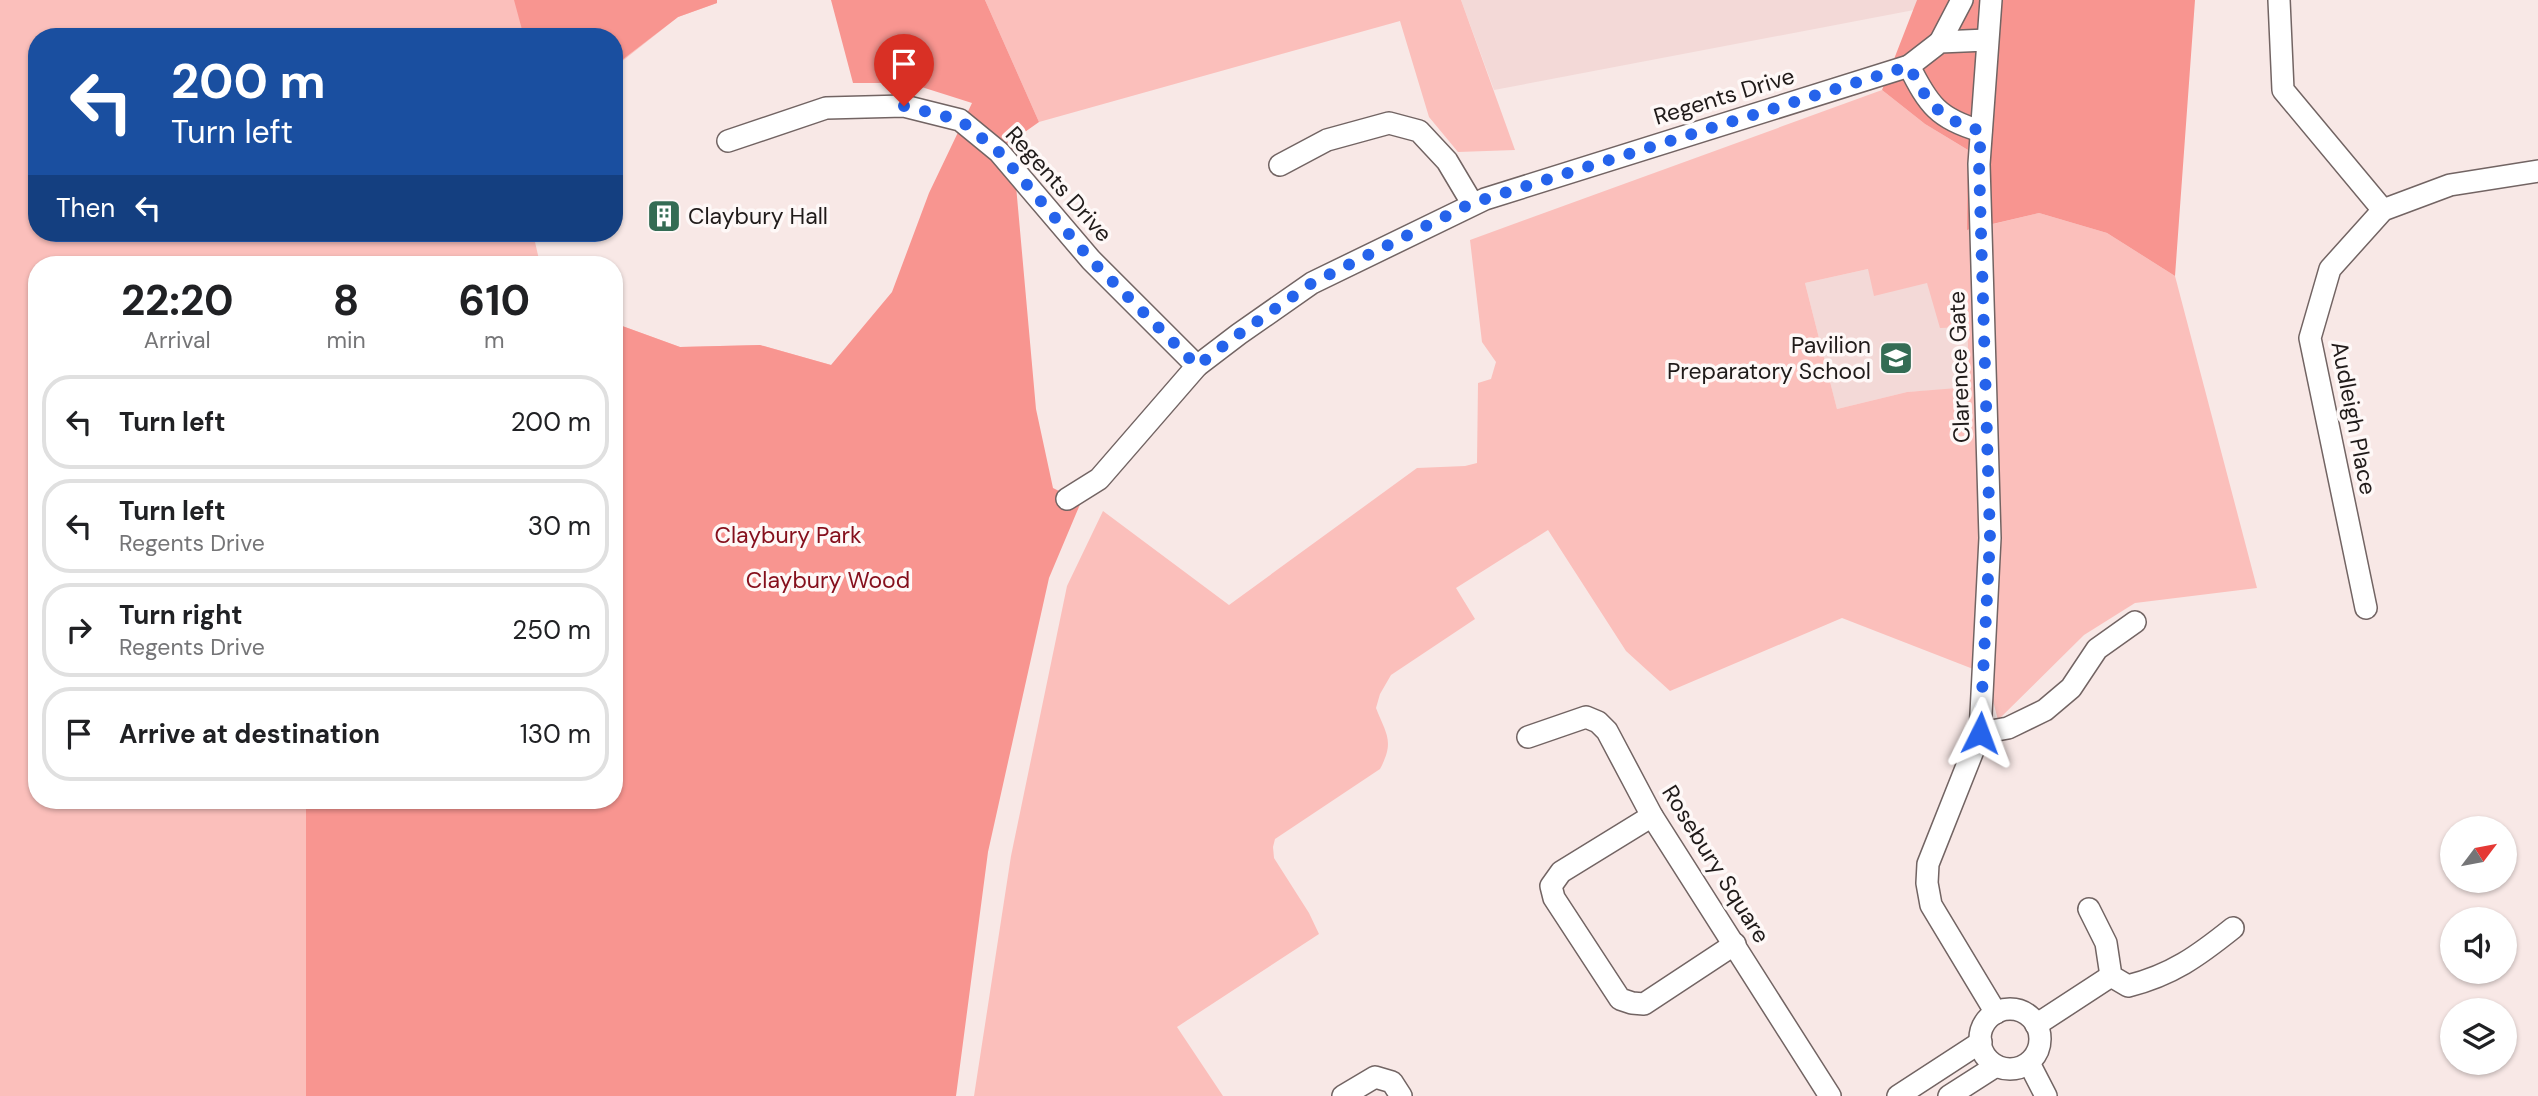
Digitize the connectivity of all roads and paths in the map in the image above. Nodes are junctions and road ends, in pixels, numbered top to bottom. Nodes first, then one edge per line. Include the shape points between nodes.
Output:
1 (1962, 0) edge
2 (1991, 0) edge
3 (2279, 0) edge
4 (1987, 40) junction
5 (1940, 42) junction
6 (1909, 66) junction
7 (1981, 131) junction
8 (728, 141) dead end
9 (1280, 165) dead end
10 (2538, 171) edge
11 (1472, 203) junction
12 (2383, 210) junction
13 (1197, 366) junction
14 (1067, 499) dead end
15 (2367, 608) dead end
16 (2135, 622) dead end
17 (1980, 733) junction
18 (1528, 737) dead end
19 (1652, 816) junction
20 (2089, 909) dead end
21 (2232, 928) dead end
22 (1735, 944) junction
23 (2111, 976) junction
24 (1996, 1013) junction
25 (2036, 1025) junction
26 (1980, 1042) junction
27 (2029, 1063) junction
28 (1996, 1066) junction
29 (1343, 1096) edge
30 (1401, 1096) edge
31 (1830, 1096) edge
32 (1898, 1096) edge
33 (1950, 1096) edge
34 (2046, 1096) edge

1 - 5 street
2 - 4 street, Clarence Gate
3 - 12 street via 2283,90
4 - 5 street
4 - 7 street, Clarence Gate
5 - 6 street, Regents Drive
6 - 7 street via 1923,93 1944,117
6 - 11 street, Regents Drive
7 - 17 street, Clarence Gate via 1990,538
8 - 13 street, Regents Drive via 826,108 904,106 960,120 999,152 1091,260
9 - 11 street via 1327,139 1389,123 1419,131 1447,161
10 - 12 street, Audleigh Place via 2450,185
11 - 13 street, Regents Drive via 1312,283
12 - 15 street, Audleigh Place via 2330,269 2310,338
13 - 14 street, Regents Drive via 1098,479
16 - 17 street via 2096,649 2071,688 2045,710 2008,728
17 - 24 street, Clarence Gate via 1928,864 1927,883 1931,905
18 - 19 street, Rosebury Square via 1575,719 1598,722
19 - 22 street, Rosebury Square
19 - 22 street via 1561,872 1551,886 1554,898 1620,999 1632,1003 1644,1004
20 - 23 street via 2106,943
21 - 23 street via 2198,956 2155,980 2128,986
22 - 31 street, Rosebury Square
23 - 25 street
24 - 25 street via 2019,1010
24 - 26 street via 1985,1023
25 - 27 street via 2039,1049
26 - 28 street via 1987,1059
26 - 32 street
27 - 28 street via 2015,1069
27 - 34 street
28 - 33 street
29 - 30 street via 1376,1077 1392,1082

